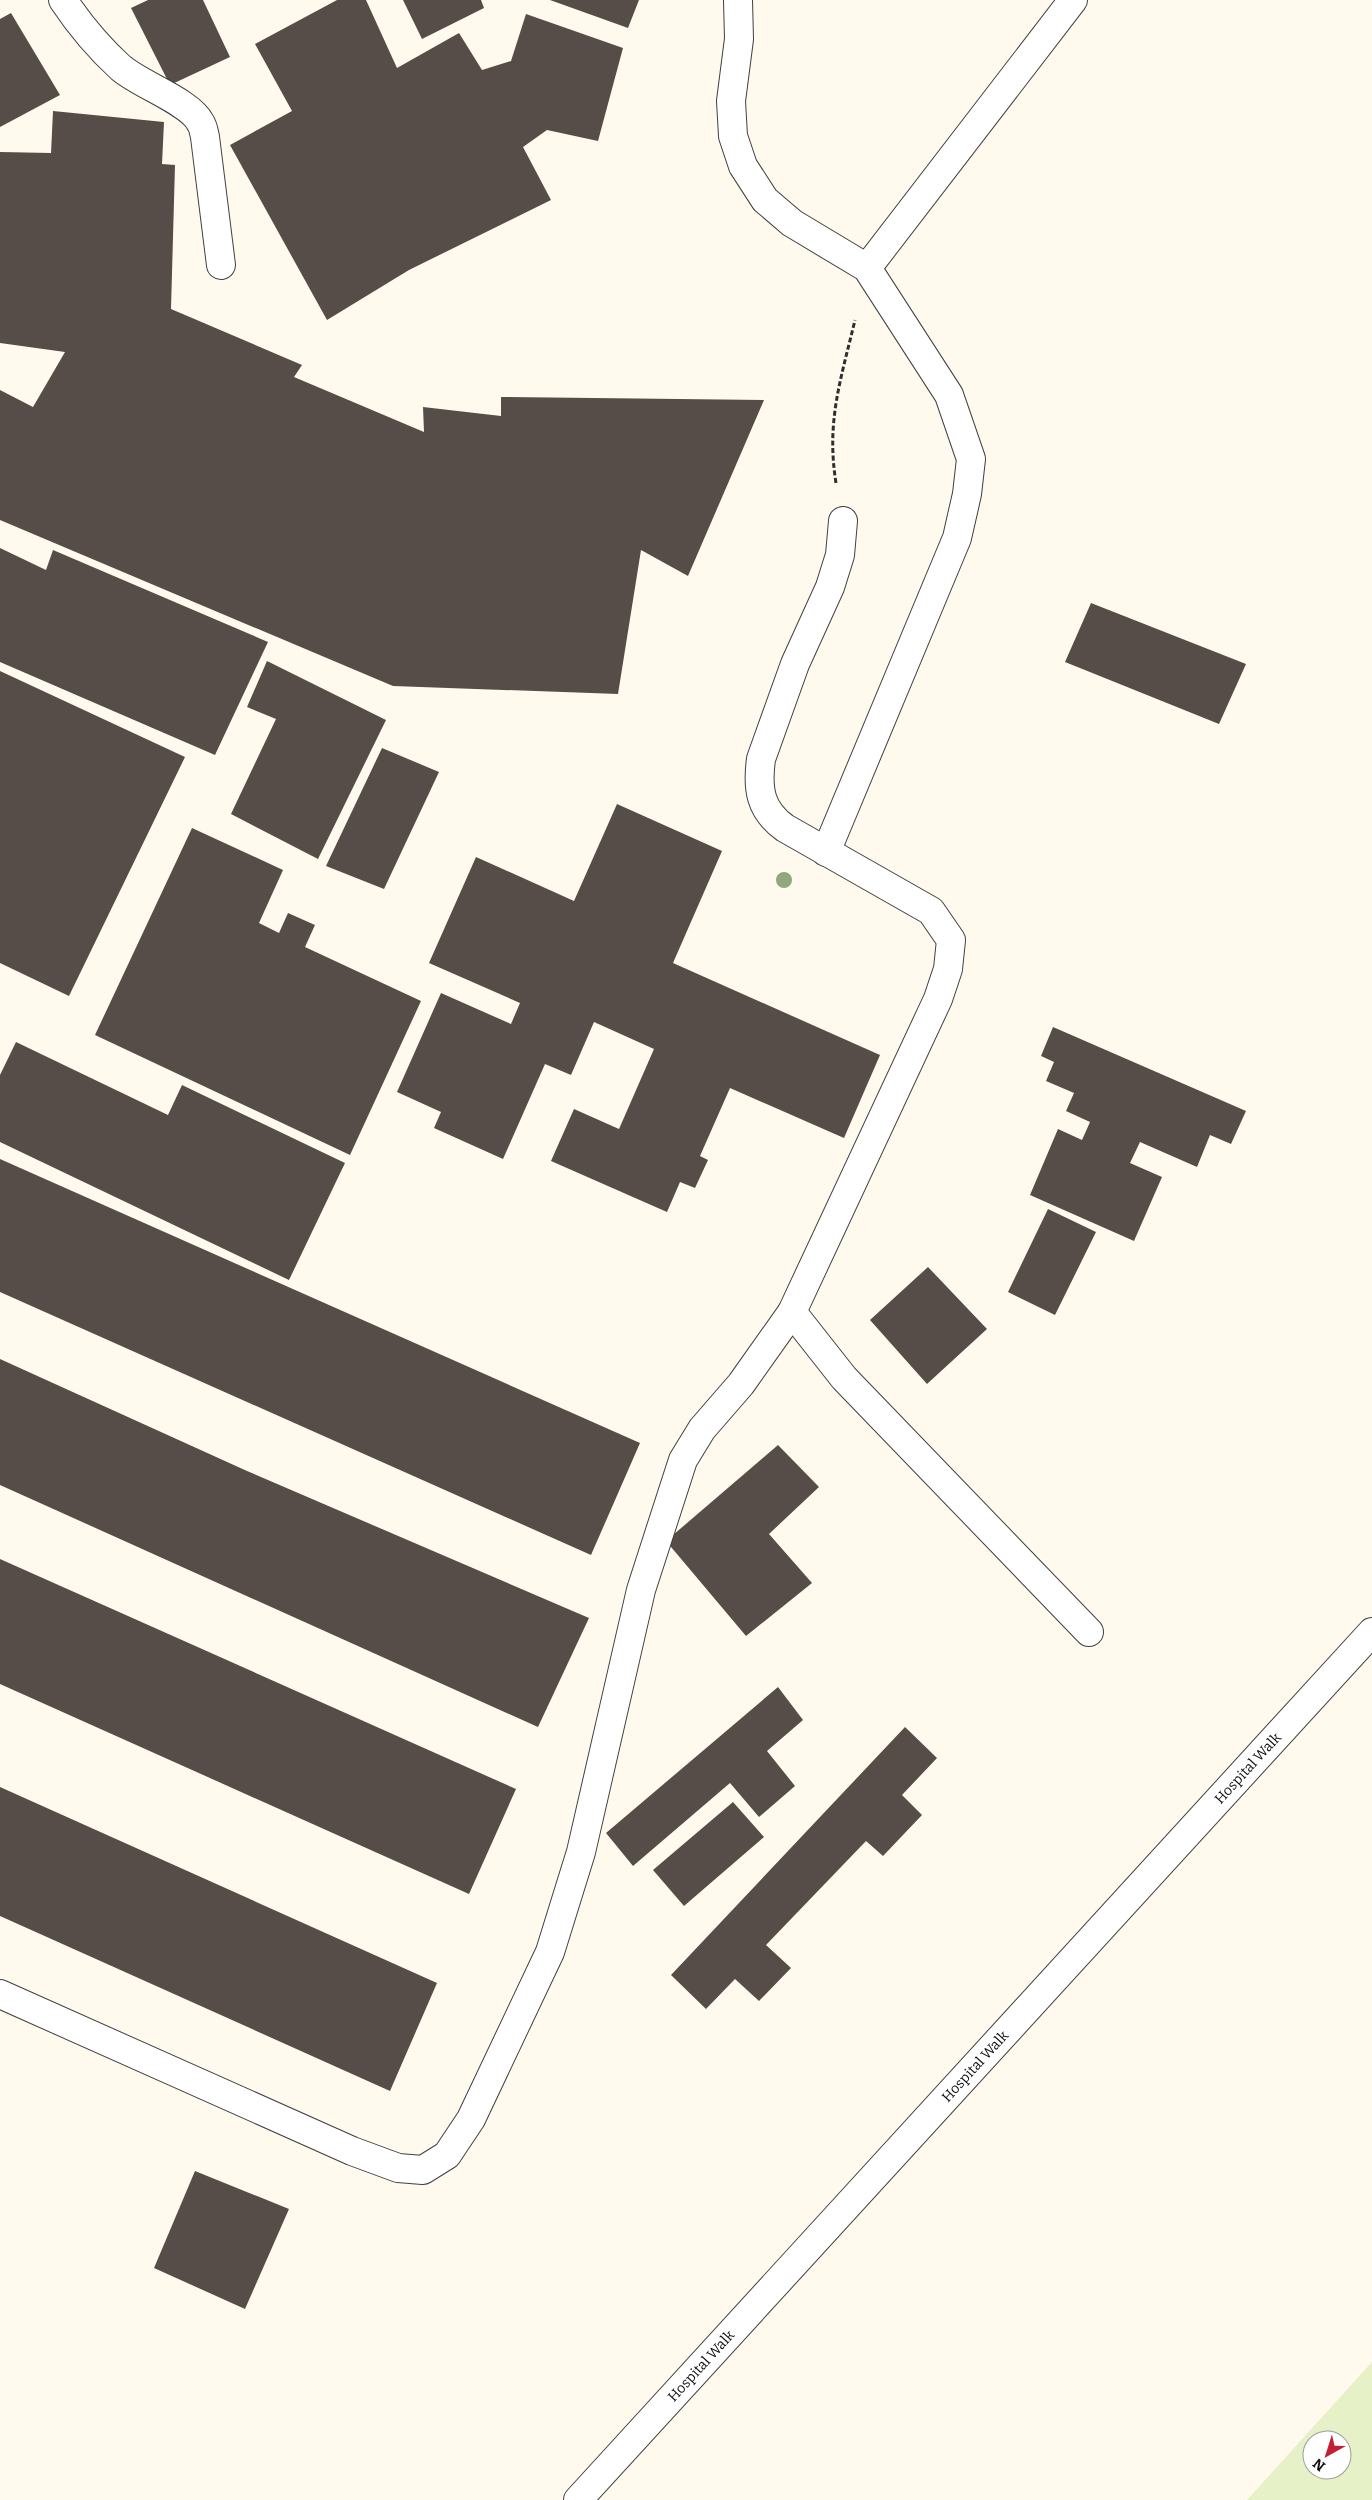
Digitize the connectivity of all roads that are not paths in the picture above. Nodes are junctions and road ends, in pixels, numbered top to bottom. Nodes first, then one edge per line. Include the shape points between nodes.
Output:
1 (64, 0) edge
2 (738, 0) edge
3 (1073, 0) edge
4 (221, 265) dead end
5 (866, 268) junction
6 (843, 521) road end
7 (826, 852) junction
8 (792, 1312) junction
9 (1089, 1632) dead end
10 (1372, 1632) edge
11 (0, 1994) edge
12 (578, 2500) edge

1 - 4 street via 95,41 121,68 189,109 200,122 205,137
2 - 5 street via 739,39 731,101 733,136 743,166 765,200 792,224
3 - 5 street
5 - 7 street via 949,395 971,460 957,538
6 - 7 street via 840,555 830,587 795,664 760,759 758,775 767,812 785,828
7 - 8 street via 931,911 950,940 948,969 938,998
8 - 9 street via 844,1378
8 - 11 street via 741,1384 702,1429 683,1460 641,1590 581,1852 550,1952 471,2119 447,2155 423,2170 389,2165
10 - 12 street, Hospital Walk

